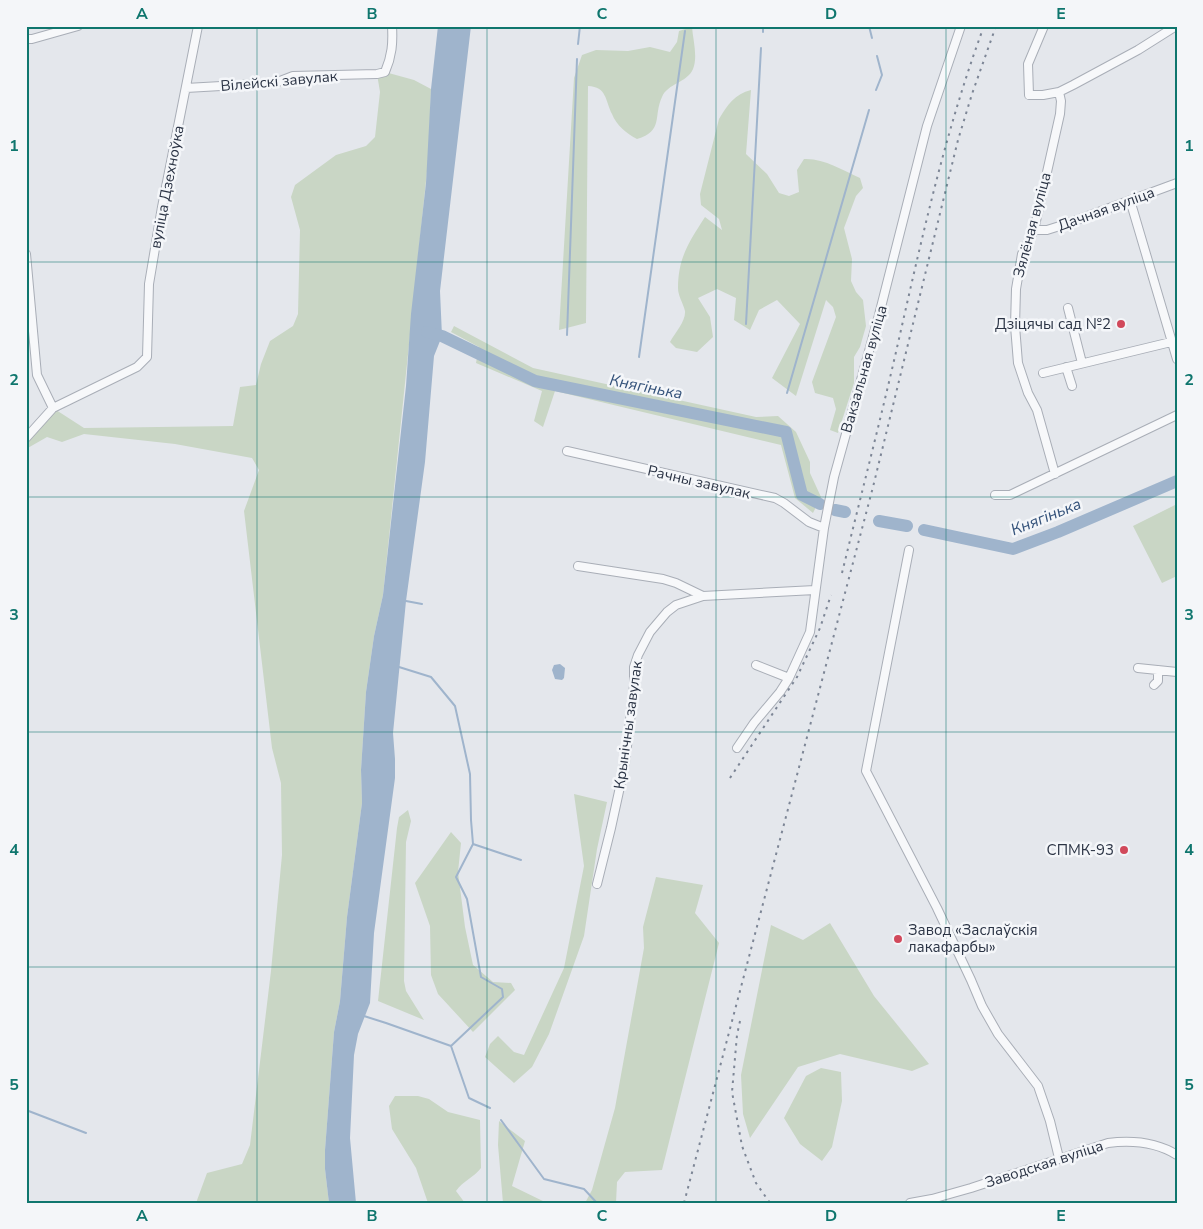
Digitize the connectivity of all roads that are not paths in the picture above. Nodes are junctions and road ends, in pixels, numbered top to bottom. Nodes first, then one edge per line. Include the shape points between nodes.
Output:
1 (78, 26) edge
2 (198, 26) edge
3 (392, 26) edge
4 (961, 26) edge
5 (1044, 26) edge
6 (1176, 26) edge
7 (26, 39) edge
8 (186, 88) junction
9 (1059, 92) junction
10 (1177, 183) edge
11 (1130, 200) junction
12 (1034, 230) junction
13 (26, 254) edge
14 (1068, 308) dead end
15 (1171, 342) junction
16 (1177, 359) edge
17 (1082, 364) junction
18 (1066, 367) junction
19 (1043, 373) dead end
20 (1072, 386) dead end
21 (53, 408) junction
22 (1177, 415) edge
23 (26, 438) edge
24 (567, 451) dead end
25 (1055, 474) junction
26 (996, 495) dead end
27 (824, 528) junction
28 (909, 550) dead end
29 (578, 566) dead end
30 (815, 590) junction
31 (703, 596) junction
32 (756, 665) dead end
33 (1138, 668) dead end
34 (1158, 670) junction
35 (1177, 672) edge
36 (789, 678) junction
37 (1154, 685) dead end
38 (737, 748) dead end
39 (597, 884) dead end
40 (1177, 1155) edge
41 (1059, 1158) junction
42 (910, 1203) edge

1 - 7 street
2 - 8 street, вуліца Дзехноўка
3 - 8 street, Вілейскі завулак via 390,63 385,72 293,76 275,83
4 - 27 street, Вакзальная вуліца via 928,126 834,477
5 - 9 street via 1028,64 1028,95
6 - 9 street
8 - 21 street, вуліца Дзехноўка via 149,284 147,357 137,367
9 - 12 street, Зялёная вуліца via 1060,114
10 - 11 street, Дачная вуліца
11 - 12 street, Дачная вуліца via 1047,230
11 - 15 street
12 - 25 street, Зялёная вуліца via 1022,254 1016,289 1017,354
13 - 21 street via 37,375
14 - 17 street
15 - 16 street
15 - 17 street
17 - 18 street
18 - 19 street
18 - 20 street
21 - 23 street
22 - 25 street
24 - 27 street, Рачны завулак via 775,498 809,522
25 - 26 street via 1010,495
27 - 30 street, Вакзальная вуліца
28 - 41 street via 866,771 937,908 982,1006 998,1034 1038,1086
29 - 31 street via 662,579
30 - 31 street
30 - 36 street, Вакзальная вуліца via 810,632
31 - 39 street, Крынічны завулак via 676,605 667,612 650,632 638,655 624,764
32 - 36 street
33 - 34 street
34 - 35 street
34 - 37 street via 1158,681
36 - 38 street, Вакзальная вуліца
40 - 41 street, Заводская вуліца via 1144,1142 1127,1141 1108,1143
41 - 42 street, Заводская вуліца via 971,1188

